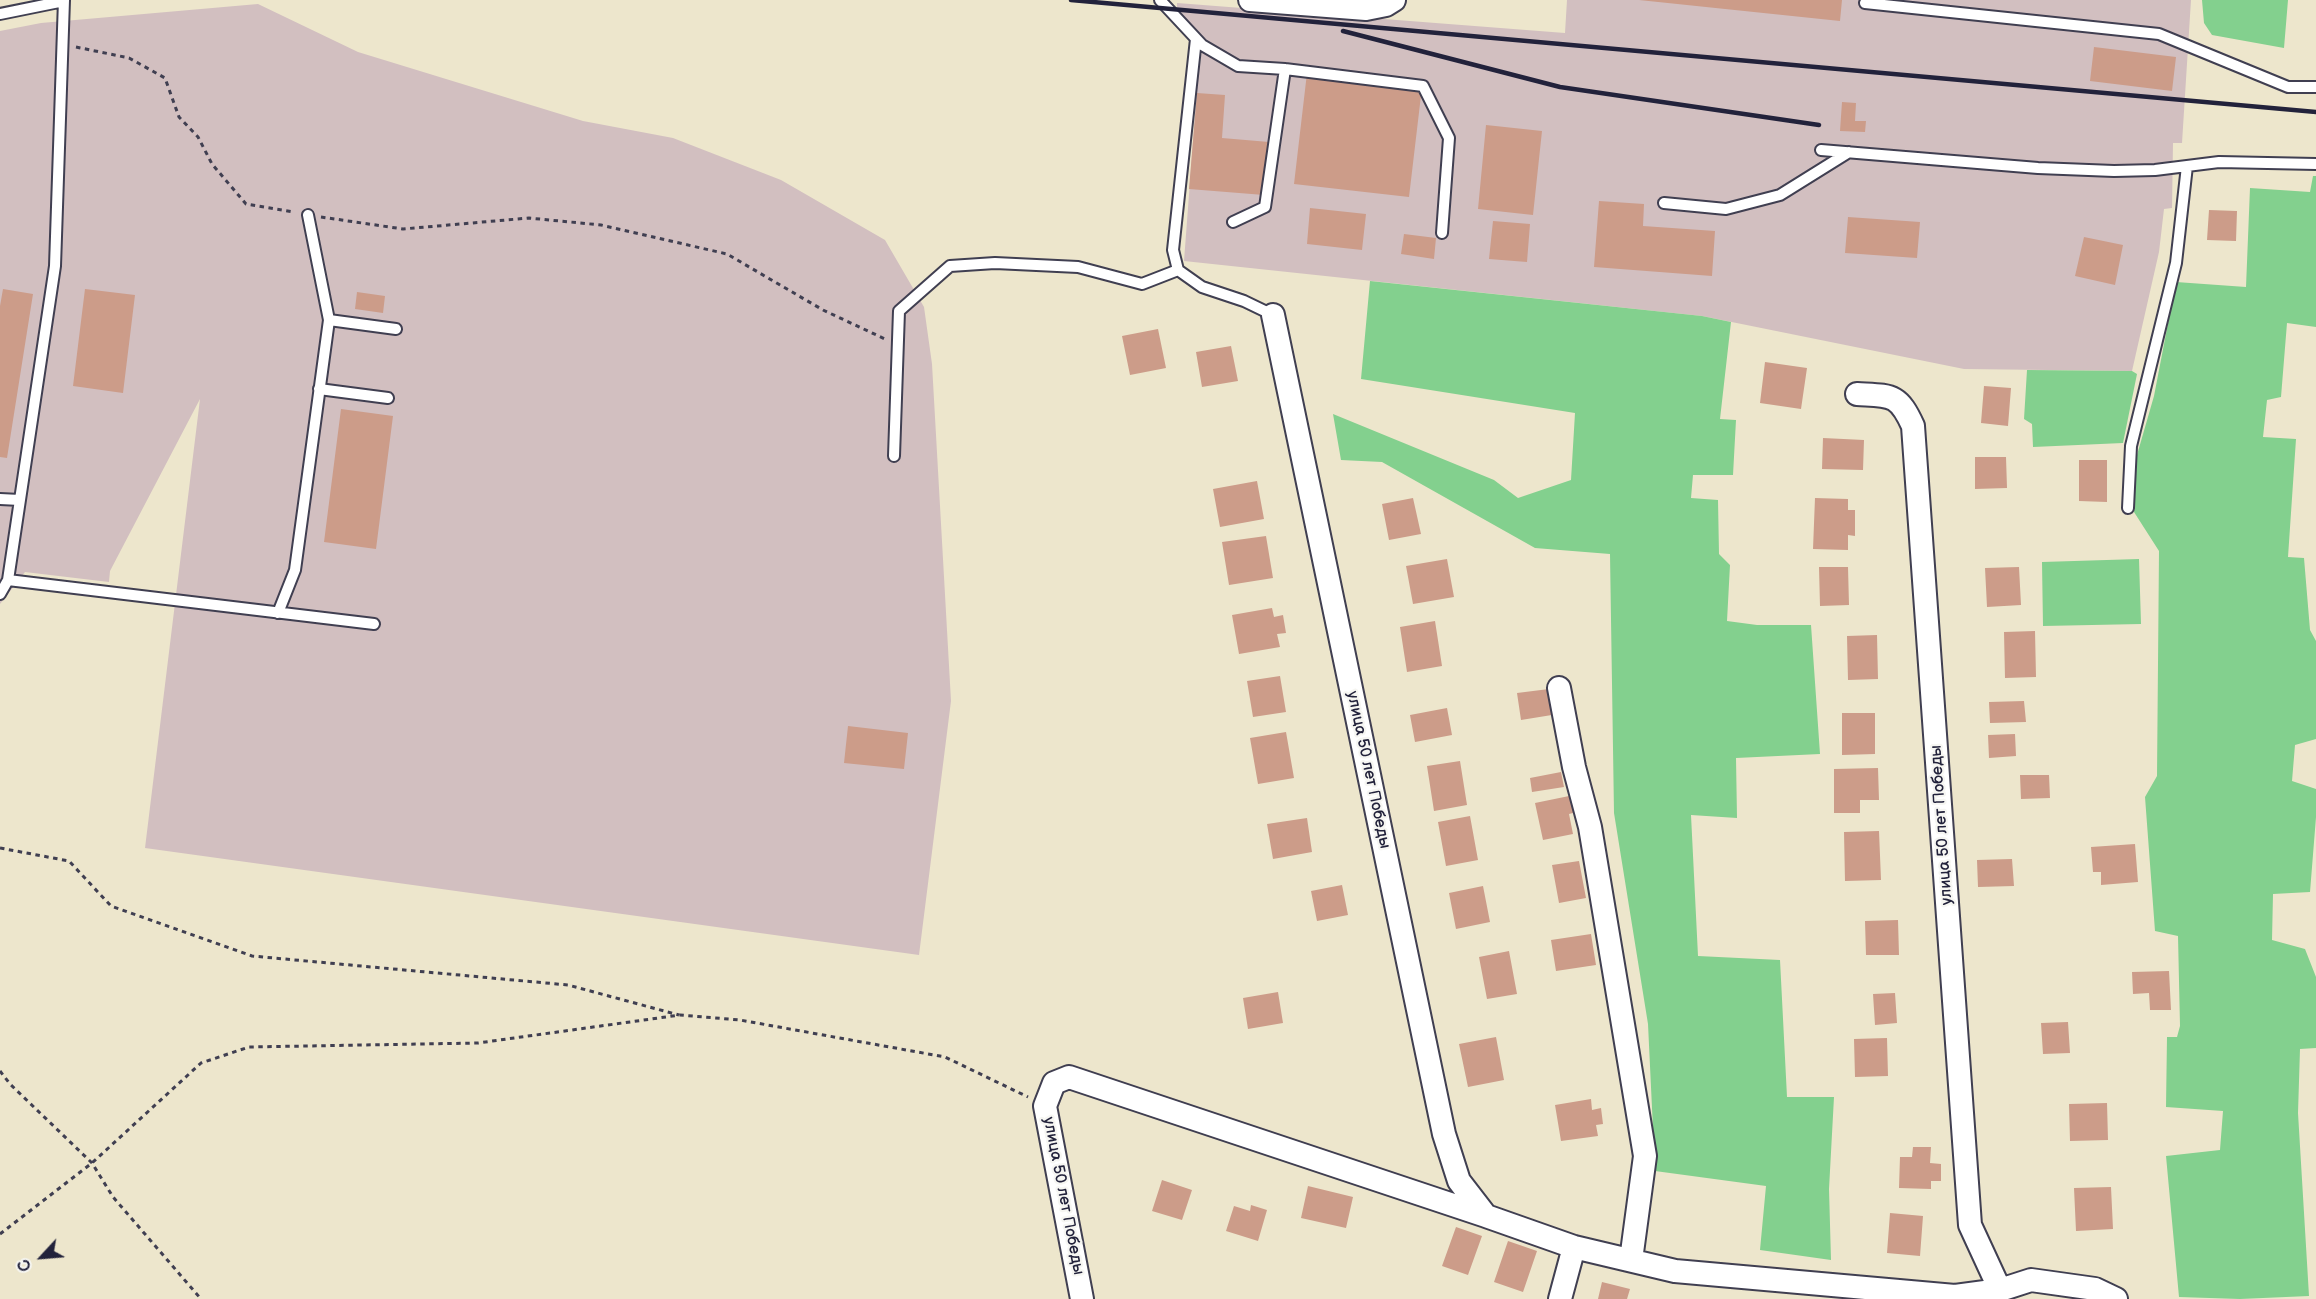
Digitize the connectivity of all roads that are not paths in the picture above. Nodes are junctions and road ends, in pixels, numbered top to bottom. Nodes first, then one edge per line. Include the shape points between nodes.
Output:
1 (64, 0) edge
2 (1160, 0) edge
3 (1251, 0) edge
4 (1394, 0) edge
5 (1865, 3) dead end
6 (0, 14) edge
7 (1196, 39) junction
8 (1285, 69) junction
9 (2316, 87) edge
10 (1821, 150) dead end
11 (1849, 152) junction
12 (2316, 164) edge
13 (2187, 166) junction
14 (1664, 203) dead end
15 (308, 215) road end
16 (1233, 222) dead end
17 (1442, 233) dead end
18 (1178, 270) junction
19 (1273, 315) joint
20 (329, 320) junction
21 (396, 329) dead end
22 (320, 389) junction
23 (1857, 394) dead end
24 (388, 398) dead end
25 (894, 456) dead end
26 (0, 499) edge
27 (20, 501) junction
28 (2128, 508) dead end
29 (8, 580) junction
30 (0, 594) edge
31 (278, 613) junction
32 (374, 624) dead end
33 (1559, 688) dead end
34 (1486, 1216) junction
35 (1574, 1247) junction
36 (1631, 1260) junction
37 (1998, 1294) edge
38 (1082, 1299) edge
39 (1560, 1299) edge
40 (2116, 1299) edge

1 - 6 lane
1 - 27 lane via 55,266
2 - 7 lane
3 - 4 street via 1366,9
5 - 9 lane via 2159,34 2289,87
7 - 8 lane via 1238,66
7 - 18 lane via 1173,250
8 - 16 lane via 1266,207
8 - 17 lane via 1423,86 1449,138
10 - 11 lane
11 - 13 lane via 2038,168 2114,171
11 - 14 lane via 1780,195 1726,209
12 - 13 lane via 2219,162
13 - 28 lane via 2176,263 2131,446
15 - 20 lane
18 - 19 lane via 1202,287
18 - 25 lane via 1142,284 1078,267 994,262 950,266 898,311
19 - 34 street, улица 50 лет Победы via 1444,1134 1459,1181
20 - 21 lane
20 - 22 lane
22 - 24 lane
22 - 31 lane via 295,570
23 - 37 street, улица 50 лет Победы via 1890,396 1904,406 1913,426 1970,1225
26 - 27 lane
27 - 29 lane
29 - 30 lane
29 - 31 lane
31 - 32 lane
33 - 36 street via 1590,827 1645,1156
34 - 35 street, улица 50 лет Победы
34 - 38 street, улица 50 лет Победы via 1069,1077 1054,1083 1045,1106
35 - 36 street, улица 50 лет Победы
35 - 39 street
36 - 37 street, улица 50 лет Победы via 1675,1270 1954,1296
37 - 40 street, улица 50 лет Победы via 2031,1280 2095,1289

